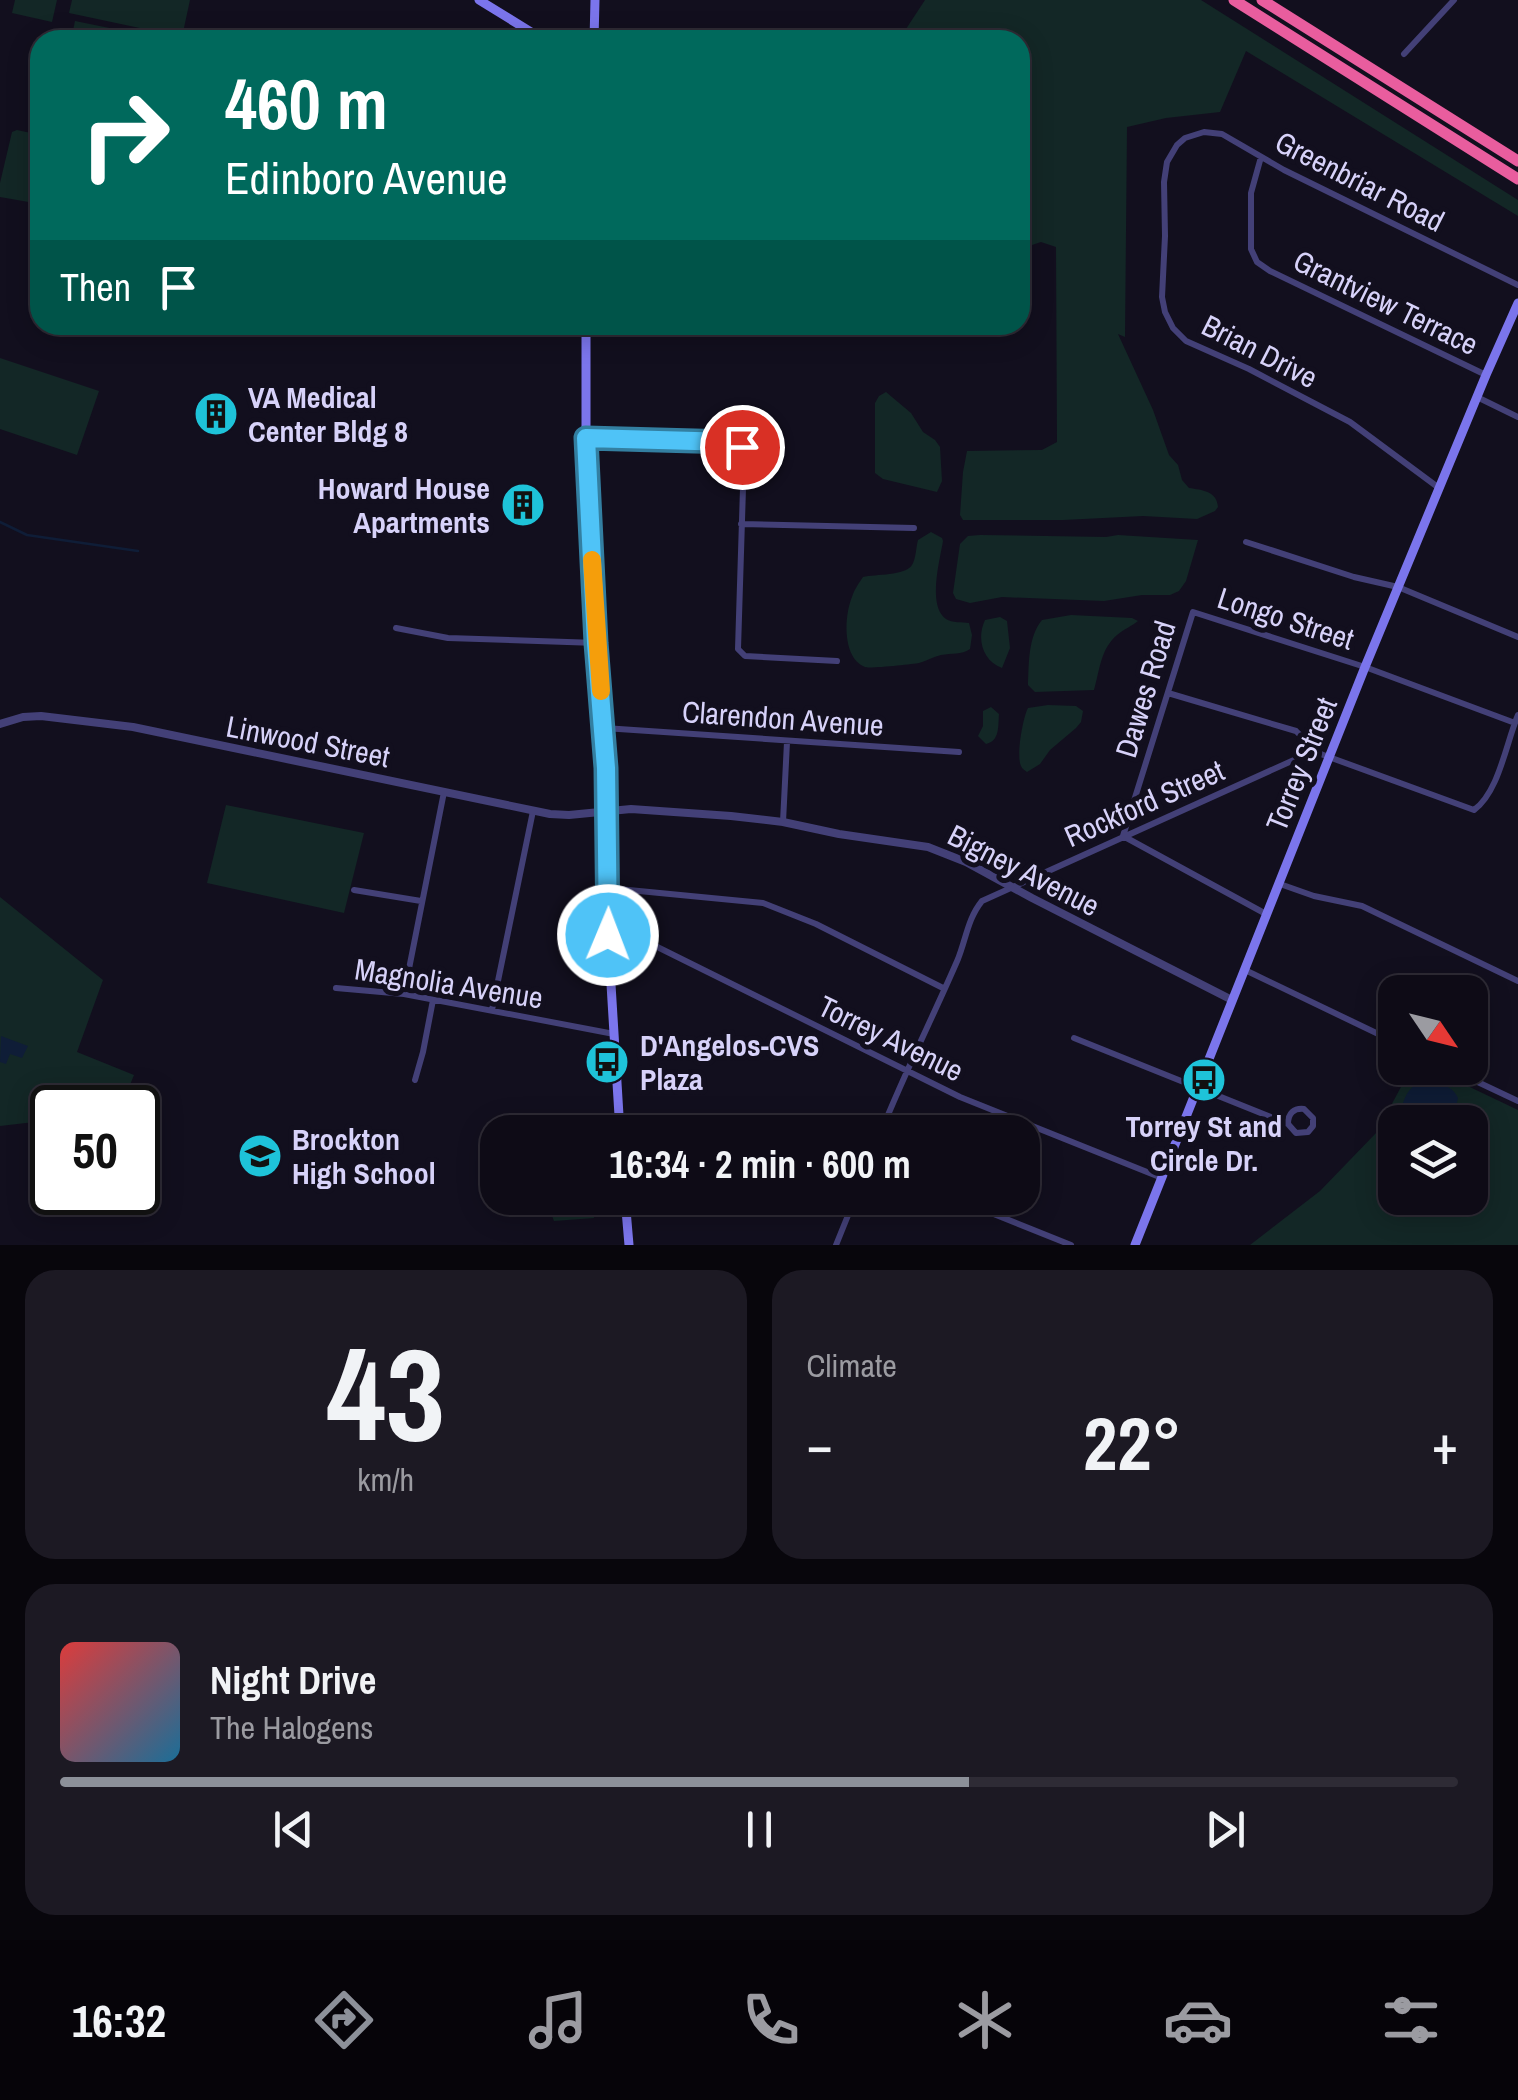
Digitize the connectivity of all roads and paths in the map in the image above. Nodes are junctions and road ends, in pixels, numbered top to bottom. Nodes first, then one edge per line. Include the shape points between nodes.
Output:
1 (479, 0) edge
2 (596, 0) edge
3 (1234, 0) edge
4 (1262, 0) edge
5 (1454, 0) edge
6 (528, 30) edge
7 (594, 30) edge
8 (1404, 54) dead end
9 (1182, 140) joint
10 (1261, 158) junction
11 (1518, 161) edge
12 (1518, 179) edge
13 (1518, 284) edge
14 (1518, 303) edge
15 (586, 335) edge
16 (1486, 376) junction
17 (1477, 397) junction
18 (1518, 418) edge
19 (586, 438) junction
20 (1439, 488) junction
21 (741, 524) junction
22 (914, 528) dead end
23 (1246, 542) dead end
24 (1398, 587) junction
25 (1193, 612) joint
26 (396, 628) dead end
27 (1518, 637) edge
28 (596, 643) junction
29 (836, 661) dead end
30 (1365, 668) junction
31 (1168, 693) junction
32 (1516, 719) edge
33 (0, 724) edge
34 (603, 728) junction
35 (786, 742) junction
36 (959, 752) dead end
37 (1305, 755) junction
38 (1332, 756) junction
39 (444, 792) junction
40 (533, 811) junction
41 (607, 812) junction
42 (783, 822) junction
43 (1123, 836) junction
44 (1280, 884) junction
45 (608, 888) junction
46 (1013, 888) junction
47 (354, 890) dead end
48 (421, 901) junction
49 (1267, 915) junction
50 (608, 922) junction
51 (1245, 970) junction
52 (1518, 982) edge
53 (336, 988) dead end
54 (943, 988) junction
55 (404, 994) junction
56 (434, 1000) junction
57 (1232, 1000) junction
58 (492, 1010) junction
59 (614, 1034) junction
60 (1378, 1034) edge
61 (1074, 1038) dead end
62 (906, 1070) junction
63 (414, 1080) dead end
64 (1484, 1085) edge
65 (1198, 1088) junction
66 (1518, 1101) edge
67 (619, 1115) edge
68 (887, 1115) edge
69 (1288, 1124) junction
70 (1162, 1178) junction
71 (626, 1215) edge
72 (847, 1215) edge
73 (996, 1215) edge
74 (629, 1245) edge
75 (836, 1245) edge
76 (1071, 1245) edge
77 (1136, 1245) edge

1 - 6 main road
2 - 7 main road
3 - 12 highway
4 - 11 highway
5 - 8 street
9 - 10 street, Greenbriar Road via 1216,132
9 - 20 street, Brian Drive via 1164,182 1162,297 1173,328 1186,341 1350,422
10 - 13 street, Greenbriar Road
10 - 16 street, Grantview Terrace via 1251,193 1257,262
14 - 16 main road, Torrey Street
15 - 19 main road
16 - 17 main road, Torrey Street
17 - 18 street
17 - 20 main road, Torrey Street
19 - 21 street via 742,447
19 - 28 main road
20 - 24 main road, Torrey Street
21 - 22 street
21 - 29 street via 741,653
23 - 24 street
24 - 27 street
24 - 30 main road, Torrey Street
25 - 30 street, Longo Street
25 - 31 street, Dawes Road
26 - 28 street via 448,638
28 - 34 main road
30 - 32 street, Longo Street
30 - 38 main road, Torrey Street
31 - 37 street via 1296,731
31 - 43 street, Dawes Road
32 - 38 street, Rockford Street via 1490,792 1474,810
33 - 39 street, Linwood Street via 41,716 110,724
34 - 35 street, Clarendon Avenue
34 - 41 main road
35 - 36 street, Clarendon Avenue
35 - 42 street
37 - 38 street, Rockford Street
37 - 43 street, Rockford Street
38 - 44 main road, Torrey Street
39 - 40 street, Linwood Street
39 - 48 street
40 - 41 street, Linwood Street
40 - 58 street
41 - 42 street, Bigney Avenue
41 - 45 main road
42 - 46 street, Bigney Avenue via 928,847
43 - 46 street, Rockford Street
43 - 49 street
44 - 49 main road, Torrey Street
44 - 52 street via 1362,906
45 - 50 main road
45 - 54 street via 769,904
46 - 54 street, Rockford Street via 978,906
46 - 57 street, Bigney Avenue
47 - 48 street
48 - 55 street
49 - 51 main road, Torrey Street
50 - 59 main road
50 - 62 street, Torrey Avenue
51 - 57 main road, Torrey Street
51 - 60 street
53 - 55 street, Magnolia Avenue
54 - 62 street, Rockford Street
55 - 56 street, Magnolia Avenue
56 - 58 street, Magnolia Avenue
56 - 63 street
57 - 65 main road, Torrey Street
58 - 59 street, Magnolia Avenue
59 - 67 main road
61 - 65 street
62 - 68 street, Rockford Street
62 - 70 street, Torrey Avenue
64 - 66 street
65 - 69 street
65 - 70 main road, Torrey Street
69 - 69 street via 1296,1109 1313,1118 1304,1134
70 - 77 main road, Torrey Street
71 - 74 main road
72 - 75 street
73 - 76 street

